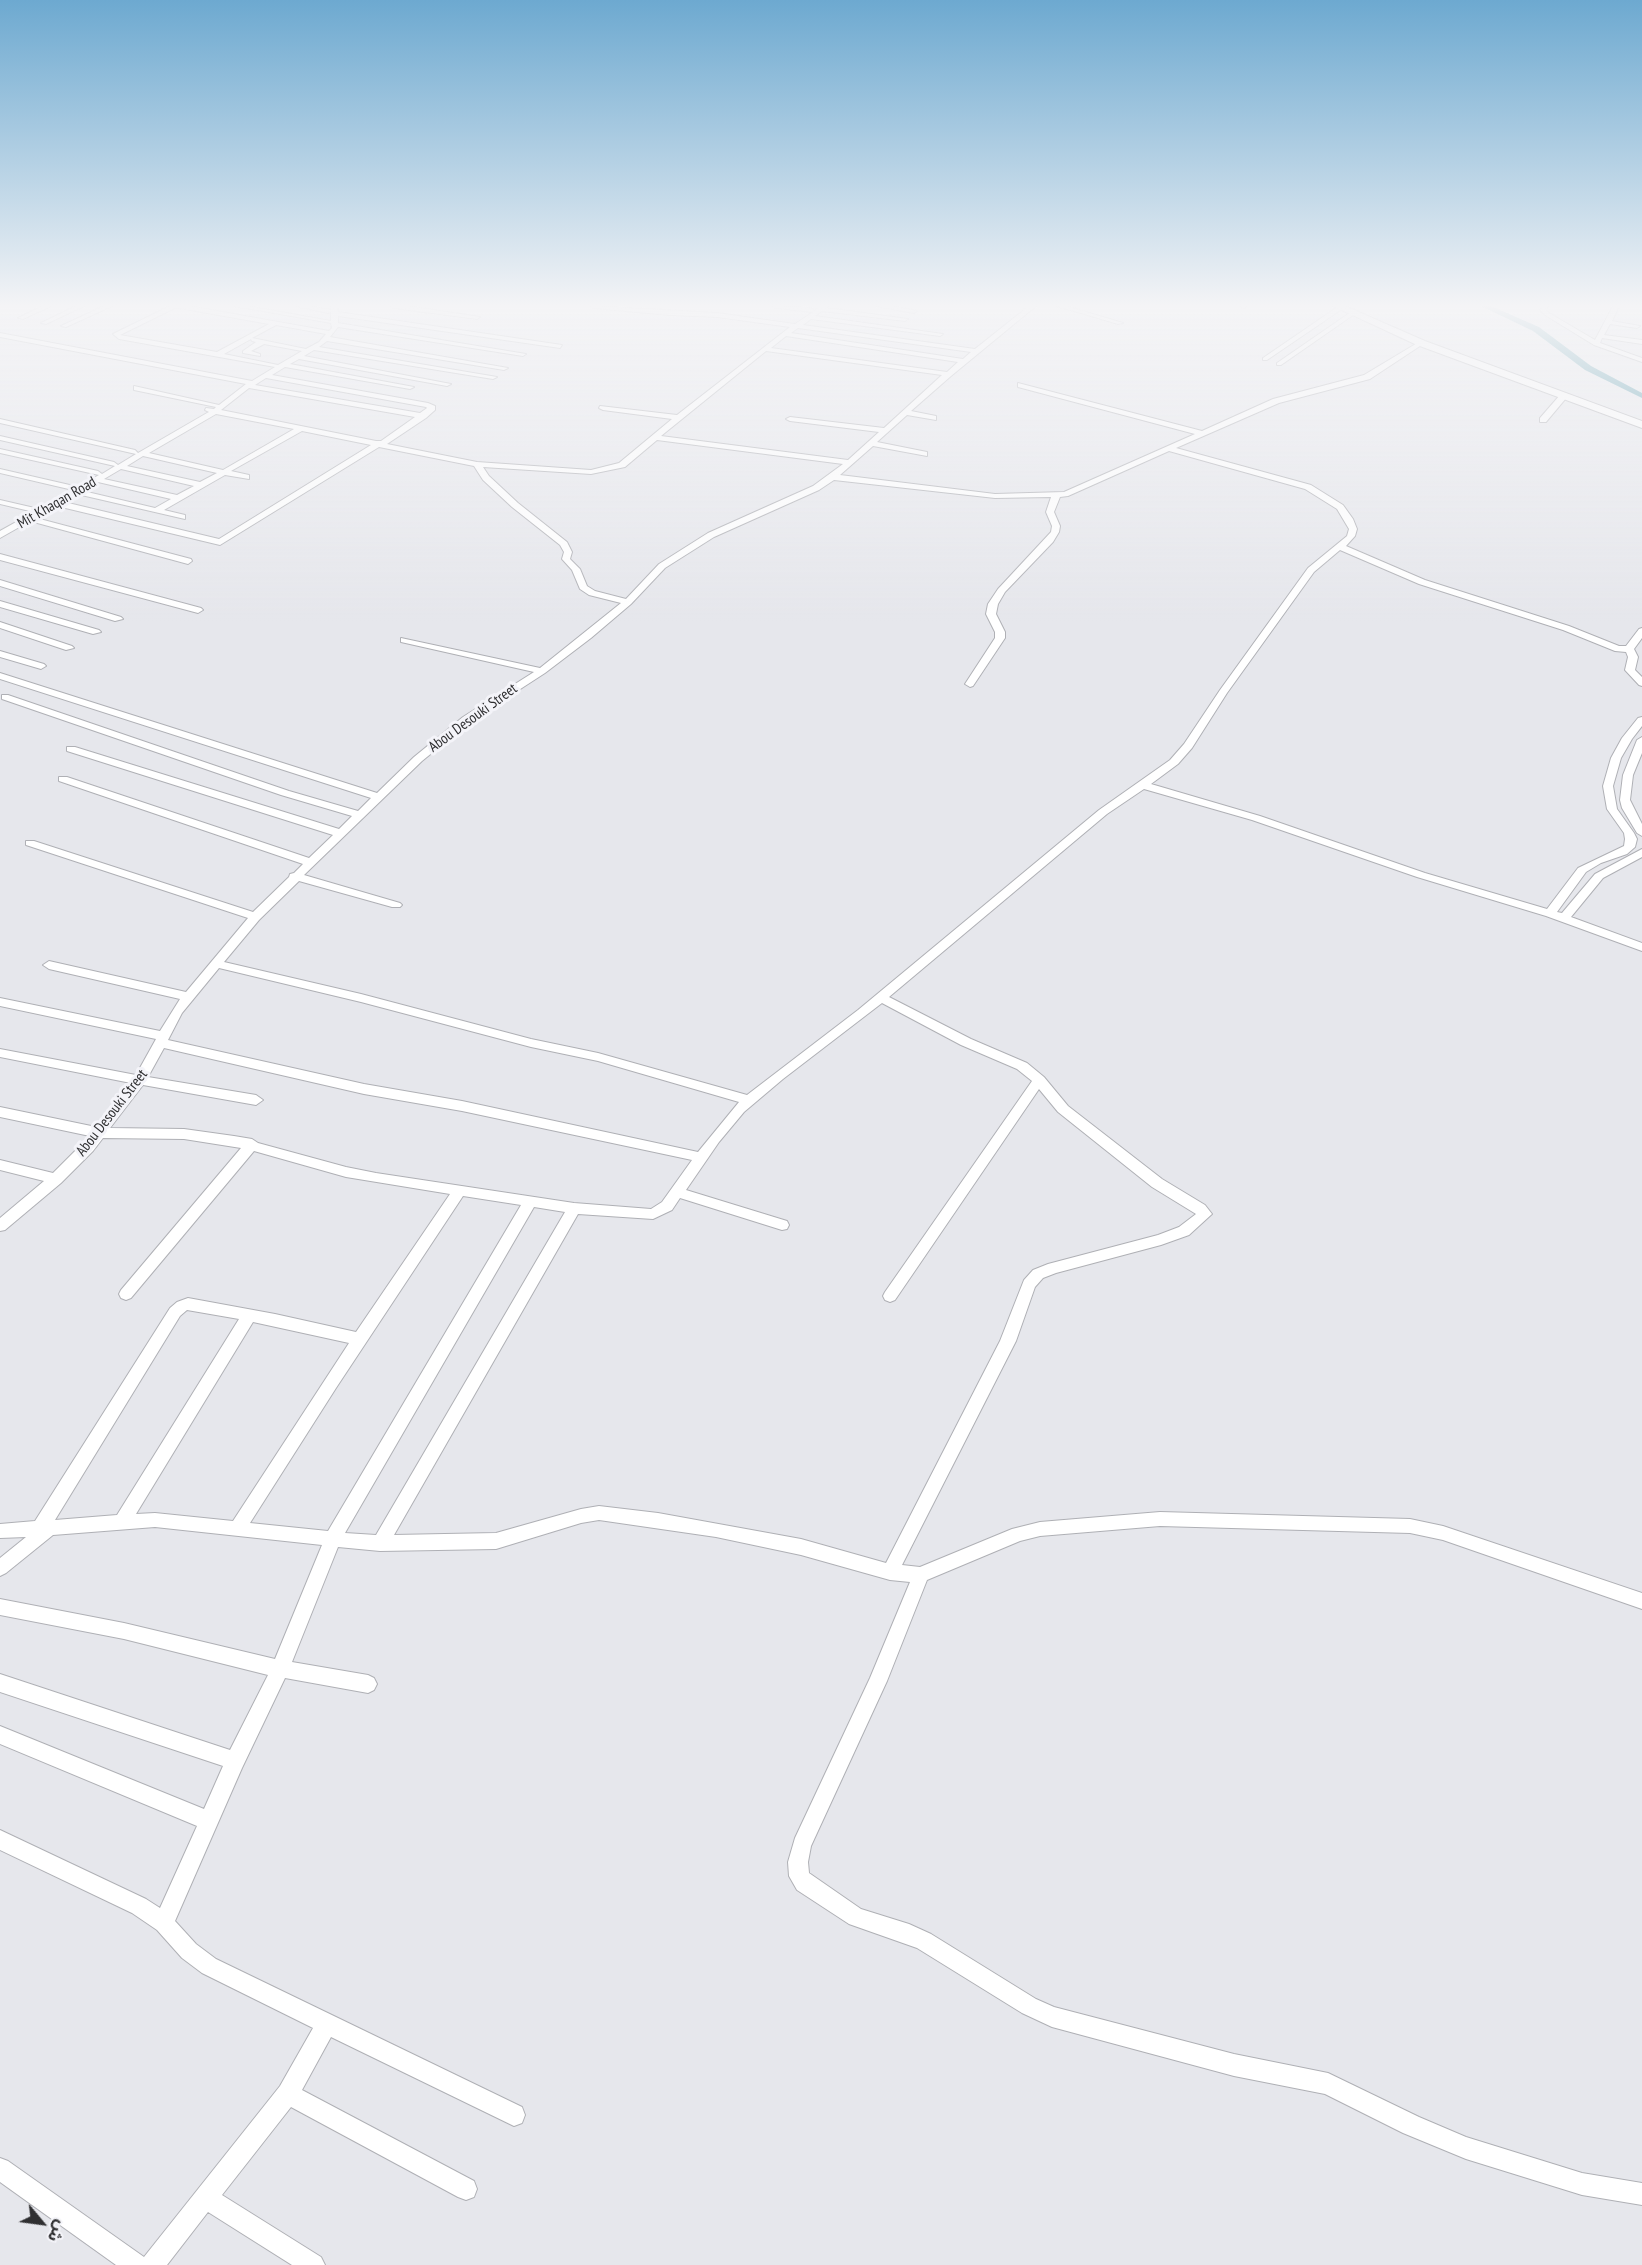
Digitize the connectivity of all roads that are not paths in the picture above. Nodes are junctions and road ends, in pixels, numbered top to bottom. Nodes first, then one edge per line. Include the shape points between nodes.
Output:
1 (207, 412) edge
2 (229, 412) edge
3 (400, 412) edge
4 (428, 412) edge
5 (633, 412) edge
6 (683, 412) edge
7 (905, 412) joint
8 (1119, 412) edge
9 (1251, 412) edge
10 (1550, 412) edge
11 (1604, 412) edge
12 (423, 416) junction
13 (676, 417) junction
14 (933, 418) dead end
15 (790, 419) dead end
16 (1543, 420) dead end
17 (0, 421) edge
18 (1642, 425) edge
19 (302, 428) junction
20 (884, 430) junction
21 (1201, 433) junction
22 (654, 437) junction
23 (0, 438) edge
24 (381, 443) junction
25 (871, 443) junction
26 (1168, 448) junction
27 (0, 451) edge
28 (139, 453) junction
29 (924, 454) dead end
30 (848, 462) junction
31 (477, 464) junction
32 (117, 465) junction
33 (0, 471) edge
34 (224, 472) junction
35 (98, 477) junction
36 (246, 477) dead end
37 (833, 477) junction
38 (201, 485) junction
39 (74, 490) junction
40 (1056, 495) junction
41 (178, 498) junction
42 (0, 502) edge
43 (57, 503) junction
44 (156, 511) junction
45 (33, 514) junction
46 (182, 517) dead end
47 (0, 529) edge
48 (0, 535) edge
49 (1338, 546) junction
50 (0, 557) edge
51 (188, 561) dead end
52 (0, 583) edge
53 (628, 602) junction
54 (0, 604) edge
55 (198, 610) dead end
56 (118, 619) dead end
57 (0, 625) edge
58 (1642, 631) edge
59 (96, 632) dead end
60 (404, 640) dead end
61 (69, 648) dead end
62 (1629, 649) junction
63 (0, 654) edge
64 (1642, 656) edge
65 (40, 666) dead end
66 (542, 671) junction
67 (1642, 673) edge
68 (0, 676) edge
69 (1642, 683) edge
70 (970, 684) dead end
71 (29, 685) junction
72 (3, 699) edge
73 (1642, 720) edge
74 (1642, 741) edge
75 (71, 749) dead end
76 (63, 778) dead end
77 (1143, 785) junction
78 (378, 797) junction
79 (359, 815) junction
80 (339, 833) junction
81 (1642, 833) edge
82 (30, 843) dead end
83 (1642, 852) edge
84 (309, 862) junction
85 (294, 876) junction
86 (396, 905) dead end
87 (1550, 913) junction
88 (255, 916) junction
89 (1564, 918) junction
90 (1642, 947) edge
91 (218, 964) junction
92 (49, 965) dead end
93 (188, 997) junction
94 (880, 997) junction
95 (0, 1002) edge
96 (161, 1039) junction
97 (0, 1053) edge
98 (140, 1080) junction
99 (1039, 1080) junction
100 (256, 1100) dead end
101 (749, 1100) junction
102 (0, 1112) edge
103 (100, 1133) junction
104 (252, 1144) junction
105 (700, 1158) junction
106 (0, 1165) edge
107 (57, 1179) junction
108 (460, 1190) junction
109 (677, 1192) junction
110 (530, 1202) junction
111 (574, 1208) junction
112 (782, 1225) dead end
113 (0, 1226) edge
114 (126, 1294) dead end
115 (890, 1296) dead end
116 (249, 1316) junction
117 (359, 1339) junction
118 (122, 1522) junction
119 (238, 1527) junction
120 (45, 1528) junction
121 (0, 1531) edge
122 (333, 1538) junction
123 (380, 1543) junction
124 (0, 1568) edge
125 (890, 1572) junction
126 (921, 1575) junction
127 (1642, 1601) edge
128 (0, 1607) edge
129 (280, 1669) junction
130 (0, 1683) edge
131 (368, 1684) dead end
132 (0, 1735) edge
133 (235, 1761) junction
134 (209, 1821) junction
135 (0, 1840) edge
136 (164, 1923) junction
137 (326, 2025) junction
138 (288, 2094) junction
139 (514, 2115) dead end
140 (0, 2169) edge
141 (466, 2189) dead end
142 (1642, 2194) edge
143 (206, 2198) junction
144 (136, 2265) edge
145 (152, 2265) edge
146 (313, 2265) edge

1 - 28 street, Mit Khaqan Road
2 - 19 street
3 - 12 street
4 - 12 street
5 - 13 street
6 - 13 street
7 - 14 street
7 - 20 street, Abou Desouki Street
8 - 21 street
9 - 21 street
10 - 16 street
11 - 18 main road
12 - 24 street
13 - 22 street
15 - 20 street
17 - 28 street
19 - 24 street
19 - 34 street
20 - 25 street, Abou Desouki Street
21 - 26 street
22 - 30 street
22 - 31 street via 629,461 603,471
23 - 32 street
24 - 31 street
24 - 43 street via 221,542
25 - 29 street
25 - 30 street, Abou Desouki Street
26 - 40 street
26 - 49 street via 1308,487 1324,496 1340,507 1353,529 1346,543
27 - 35 street
28 - 32 street, Mit Khaqan Road
28 - 34 street
30 - 37 street, Abou Desouki Street
31 - 53 street via 486,478 564,544 566,559 576,569 583,588
32 - 35 street, Mit Khaqan Road
32 - 38 street
33 - 39 street
34 - 36 street
34 - 38 street
35 - 39 street, Mit Khaqan Road
35 - 41 street
37 - 40 street via 995,496
37 - 53 street, Abou Desouki Street via 711,536 662,566
38 - 41 street
39 - 43 street, Mit Khaqan Road
39 - 44 street
39 - 45 street, Mit Khaqan Road
40 - 70 street via 1050,512 1056,526 1054,532 993,604 991,615 1000,638
41 - 44 street
42 - 45 street
43 - 45 street, Mit Khaqan Road
44 - 46 street
45 - 47 street, Mit Khaqan Road
45 - 48 street, Mit Khaqan Road
45 - 51 street
49 - 62 street via 1422,582 1566,628 1618,649
49 - 77 street via 1311,570 1188,746
50 - 55 street
52 - 56 street
53 - 66 street, Abou Desouki Street
54 - 59 street
57 - 61 street
58 - 62 street
60 - 66 street
62 - 69 street via 1633,657 1630,670
63 - 65 street
64 - 67 street
66 - 78 street, Abou Desouki Street via 447,734
68 - 71 street
71 - 72 street
71 - 78 street
72 - 79 street
73 - 87 street via 1616,758 1608,786 1612,809 1629,833 1629,847 1582,870
74 - 81 street via 1628,775 1625,800
75 - 80 street
76 - 84 street
77 - 87 street
77 - 94 street via 1103,812
78 - 79 street, Abou Desouki Street
79 - 80 street, Abou Desouki Street
80 - 84 street, Abou Desouki Street
82 - 88 street
83 - 89 street via 1599,876
84 - 85 street, Abou Desouki Street
85 - 86 street
85 - 88 street, Abou Desouki Street
87 - 89 street
88 - 91 street, Abou Desouki Street
89 - 90 street
91 - 93 street, Abou Desouki Street
91 - 101 street via 598,1058
92 - 93 street
93 - 96 street, Abou Desouki Street
94 - 99 street via 1022,1066
94 - 101 street
95 - 96 street
96 - 98 street, Abou Desouki Street
96 - 105 street via 364,1089 462,1106
97 - 98 street
98 - 100 street
98 - 103 street, Abou Desouki Street
99 - 115 street
99 - 125 street via 1063,1109 1157,1183 1205,1214 1184,1231 1053,1268 1038,1274 1029,1284 1008,1341
101 - 105 street
102 - 103 street
103 - 104 street via 184,1134
103 - 107 street, Abou Desouki Street
104 - 108 street via 346,1172
104 - 114 street
105 - 109 street
106 - 107 street
107 - 113 street, Abou Desouki Street
108 - 110 street
108 - 117 street
109 - 111 street via 667,1206 653,1214
109 - 112 street
110 - 111 street
110 - 122 street
111 - 123 street
116 - 117 street
116 - 118 street
116 - 120 street via 188,1305 178,1308
117 - 119 street
118 - 119 street via 155,1520
118 - 120 street
119 - 122 street
120 - 121 street
120 - 124 street
122 - 123 street
122 - 129 street
123 - 125 street via 496,1541 581,1516 611,1514 801,1547
125 - 126 street
126 - 127 street via 1018,1534 1040,1529 1160,1519 1319,1522 1425,1528
126 - 142 street via 878,1681 802,1845 798,1862 804,1883 856,1917 924,1941 1052,2017 1234,2066 1328,2084 1466,2148 1582,2184
128 - 129 street via 123,1631
129 - 131 street
129 - 133 street
130 - 133 street
132 - 134 street
133 - 134 street
134 - 136 street
135 - 136 street via 131,1902
136 - 137 street via 189,1951 209,1965
137 - 138 street
137 - 139 street
138 - 141 street
138 - 143 street
140 - 144 street
143 - 145 street
143 - 146 street

